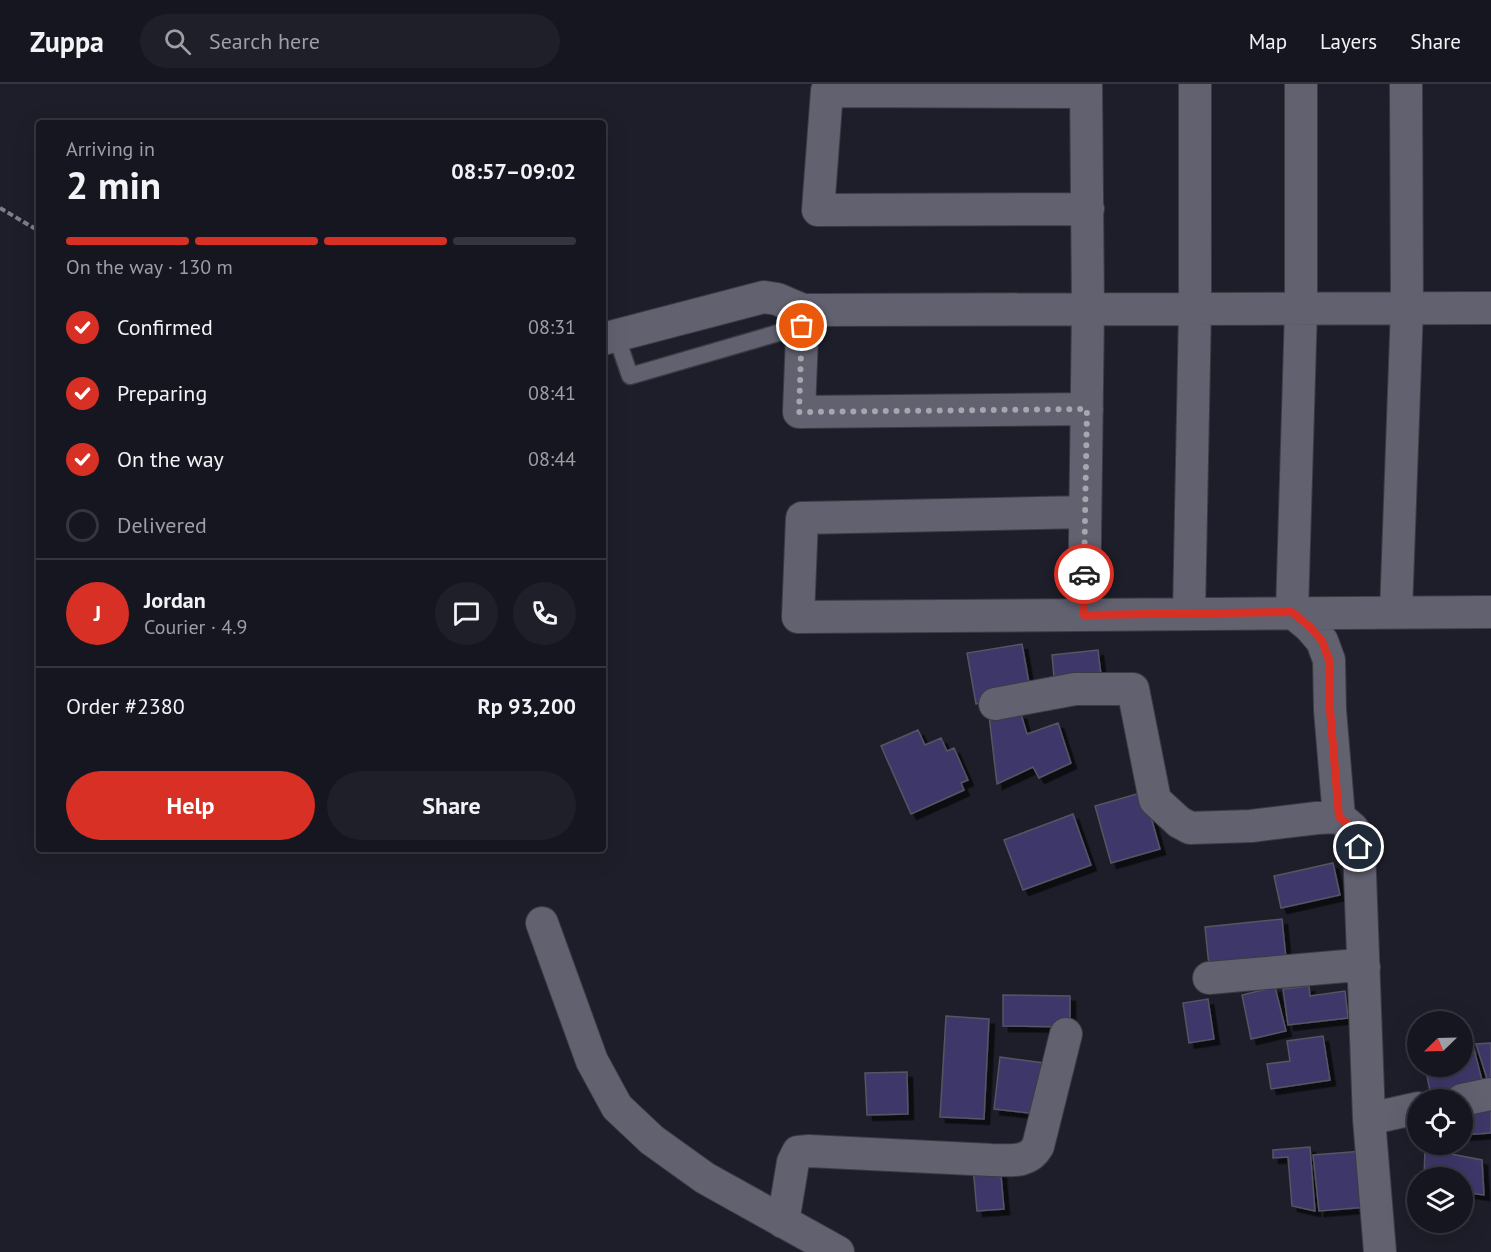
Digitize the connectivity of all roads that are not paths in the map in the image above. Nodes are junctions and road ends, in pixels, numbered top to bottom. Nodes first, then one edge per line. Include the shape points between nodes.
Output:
1 (1195, 84) edge
2 (1301, 84) edge
3 (1406, 84) edge
4 (1086, 88) edge
5 (1088, 209) junction
6 (1407, 308) junction
7 (1491, 308) edge
8 (1088, 309) junction
9 (1195, 309) junction
10 (1301, 309) junction
11 (802, 318) junction
12 (610, 337) edge
13 (1087, 409) junction
14 (1085, 512) junction
15 (1292, 612) junction
16 (1396, 612) junction
17 (1491, 612) edge
18 (1189, 614) junction
19 (1084, 615) junction
20 (995, 704) dead end
21 (1339, 817) junction
22 (542, 923) dead end
23 (1364, 967) junction
24 (1209, 978) dead end
25 (1066, 1034) dead end
26 (1491, 1094) edge
27 (1473, 1098) edge
28 (1407, 1110) edge
29 (1369, 1119) junction
30 (783, 1222) junction
31 (838, 1252) edge
32 (1380, 1252) edge

1 - 9 street
2 - 10 street
3 - 6 street
4 - 5 street
4 - 5 street via 827,91 818,210
5 - 8 street
6 - 7 street
6 - 10 street
6 - 16 street
8 - 9 street
8 - 11 street
8 - 13 street
9 - 10 street
9 - 18 street
10 - 15 street
11 - 12 street via 777,299 764,297
11 - 12 lane via 630,376
11 - 13 street via 799,412
13 - 14 street
14 - 19 street
14 - 19 street via 802,518 798,617
15 - 16 street
15 - 18 street
15 - 21 street via 1322,641 1329,660
16 - 17 street
18 - 19 street
20 - 21 street via 1075,689 1133,689 1155,801 1179,822 1190,828 1212,828
21 - 23 street via 1353,829 1359,847
22 - 30 street via 592,1061 617,1107 652,1140 705,1178
23 - 24 street
23 - 29 street
25 - 30 street via 1038,1146 1030,1156 992,1160 798,1152
26 - 27 street
28 - 29 street
29 - 32 street
30 - 31 street

